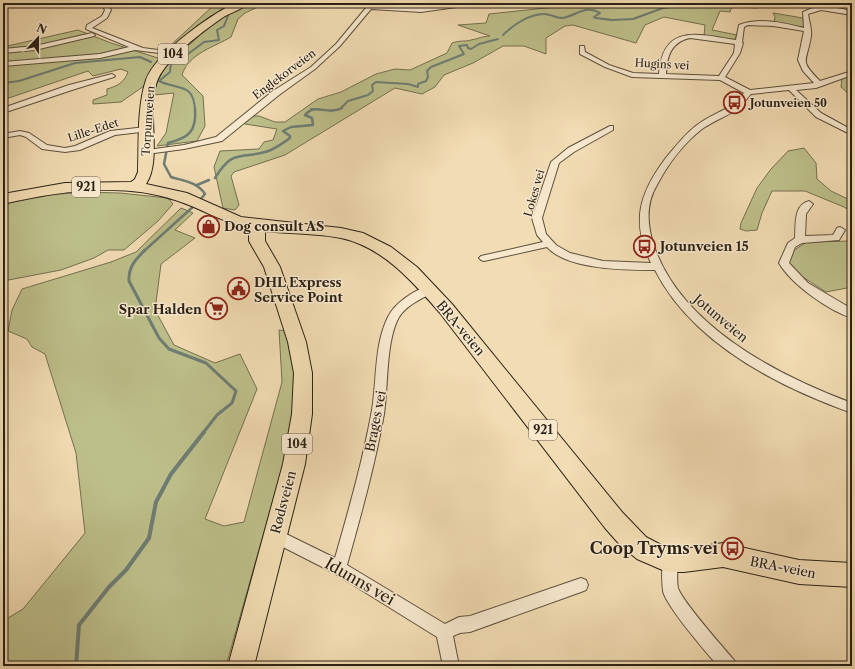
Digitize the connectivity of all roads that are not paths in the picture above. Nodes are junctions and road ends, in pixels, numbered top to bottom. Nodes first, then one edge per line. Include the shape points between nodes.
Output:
1 (104, 3) edge
2 (243, 3) edge
3 (482, 3) edge
4 (372, 5) edge
5 (852, 12) edge
6 (807, 30) junction
7 (92, 35) dead end
8 (740, 43) junction
9 (134, 48) junction
10 (582, 48) dead end
11 (3, 51) edge
12 (174, 54) junction
13 (3, 64) edge
14 (852, 73) edge
15 (112, 76) dead end
16 (662, 77) junction
17 (721, 78) junction
18 (820, 84) junction
19 (791, 88) junction
20 (749, 92) junction
21 (3, 112) edge
22 (610, 128) dead end
23 (146, 129) junction
24 (852, 133) edge
25 (3, 136) edge
26 (149, 155) junction
27 (132, 188) junction
28 (3, 199) edge
29 (809, 204) dead end
30 (257, 225) junction
31 (840, 230) dead end
32 (800, 240) junction
33 (548, 244) junction
34 (484, 258) dead end
35 (657, 267) junction
36 (428, 290) junction
37 (852, 314) edge
38 (852, 408) edge
39 (274, 538) junction
40 (670, 562) junction
41 (339, 568) junction
42 (852, 575) edge
43 (580, 585) dead end
44 (444, 632) junction
45 (241, 666) edge
46 (451, 666) edge
47 (728, 666) edge

1 - 9 street via 108,10 105,17 89,26 89,30
2 - 12 main road, Torpumveien / 104 via 216,17
3 - 4 street via 421,10
4 - 26 street, Englekorveien via 338,45 313,68 276,93 219,138
5 - 6 street via 822,8 808,10 805,15
6 - 8 street via 762,23 745,24 741,26
6 - 18 street via 801,60 806,70
7 - 11 street via 35,48
8 - 16 street via 682,36 666,50
8 - 17 street via 737,53
9 - 12 street
9 - 13 street via 100,56
10 - 16 street, Hugins vei via 582,54 590,59 618,70 632,75
12 - 23 main road, Torpumveien / 104 via 158,69 150,82
14 - 18 street
15 - 21 street via 72,87
16 - 17 street, Hugins vei
17 - 20 street, Hugins vei
18 - 19 street
19 - 20 street
19 - 24 street via 812,112
20 - 35 street, Jotunveien via 736,107 695,131 651,186 643,221 647,243
22 - 33 street, Lokes vei via 555,162 537,218 541,236
23 - 25 street, Lille-Edet via 113,133 65,150 45,147 29,135
23 - 26 main road, Torpumveien / 104
26 - 27 main road, Torpumveien / 104 via 141,181
27 - 28 main road, BRA-veien / 921 via 75,187
27 - 30 main road, BRA-veien via 169,193 231,218
29 - 32 street via 800,213
30 - 36 main road, BRA-veien / 921 via 326,232 362,239 386,252
30 - 39 main road, Rødsveien / 104 via 257,241 277,279 297,342 303,374 302,414 295,457
31 - 32 street via 836,238
32 - 37 street via 791,245 784,263 788,271
33 - 34 street
33 - 35 street, Lokes vei via 573,259
35 - 38 street, Jotunveien via 686,307 734,348 780,377
36 - 40 main road, BRA-veien / 921 via 487,358 632,541 644,550
36 - 41 street, Brages vei via 406,303 393,318 388,332 380,398 365,474
39 - 41 street, Idunns vei via 282,539
39 - 45 main road, Rødsveien / 104
40 - 42 main road, BRA-veien / 921 via 723,555 788,570 834,576
40 - 47 street via 671,591
41 - 44 street, Idunns vei
43 - 44 street
44 - 46 street

